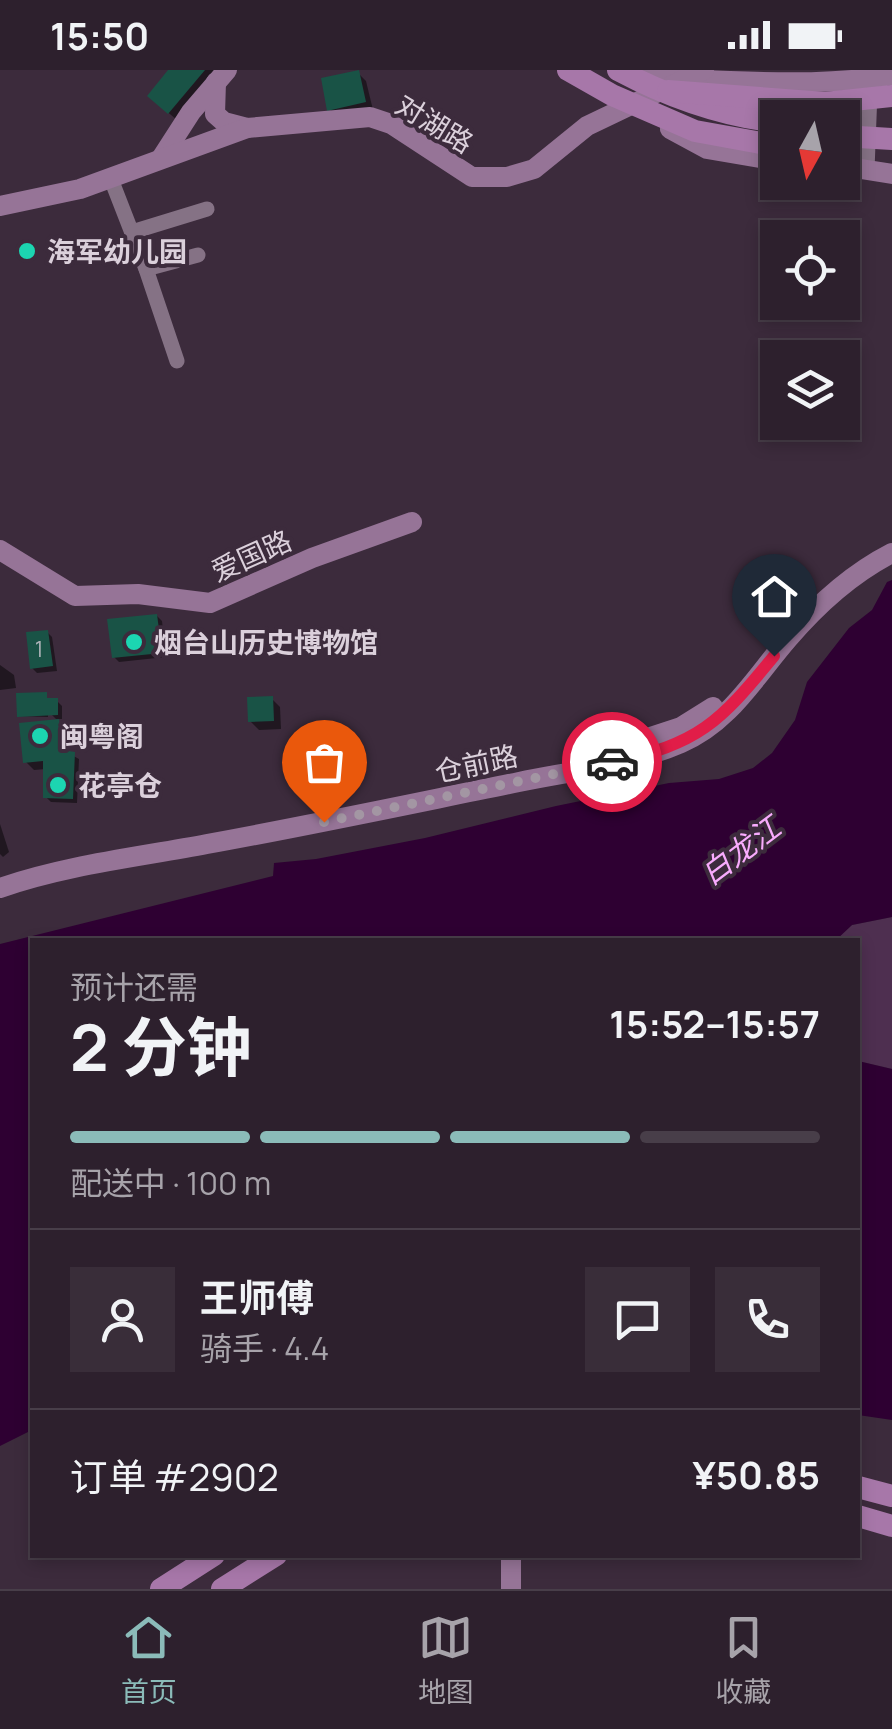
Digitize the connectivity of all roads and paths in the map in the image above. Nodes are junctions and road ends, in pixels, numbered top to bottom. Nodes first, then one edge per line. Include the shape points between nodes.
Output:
1 (568, 70) edge
2 (618, 70) edge
3 (638, 70) edge
4 (704, 70) edge
5 (222, 76) edge
6 (882, 77) edge
7 (612, 95) junction
8 (892, 96) edge
9 (854, 100) edge
10 (645, 108) junction
11 (760, 117) edge
12 (860, 127) edge
13 (247, 128) junction
14 (760, 129) edge
15 (892, 130) edge
16 (860, 137) edge
17 (892, 139) edge
18 (760, 143) edge
19 (860, 151) edge
20 (892, 153) edge
21 (162, 157) junction
22 (760, 158) edge
23 (860, 169) edge
24 (868, 170) junction
25 (892, 174) edge
26 (110, 179) junction
27 (0, 206) edge
28 (207, 209) dead end
29 (132, 232) junction
30 (198, 255) dead end
31 (146, 269) junction
32 (177, 361) dead end
33 (412, 522) dead end
34 (892, 540) edge
35 (0, 550) edge
36 (892, 553) edge
37 (0, 878) edge
38 (0, 888) edge
39 (860, 1488) edge
40 (892, 1496) edge
41 (860, 1517) edge
42 (892, 1526) edge
43 (209, 1558) edge
44 (271, 1558) edge
45 (511, 1558) edge
46 (162, 1589) edge
47 (222, 1589) edge
48 (511, 1589) edge

1 - 7 main road
2 - 11 main road via 706,107
3 - 6 street via 787,83
4 - 13 street, 对湖路 via 587,126 534,169 485,179 376,118
5 - 13 street via 215,114
5 - 21 street
6 - 24 street
7 - 10 main road
7 - 22 street via 706,149
8 - 9 main road
10 - 14 main road
10 - 18 main road via 695,131
12 - 15 main road
13 - 21 street, 对湖路
16 - 17 main road
19 - 20 main road
21 - 26 street, 对湖路
23 - 24 street
24 - 25 street
26 - 27 street, 对湖路
26 - 29 street
28 - 29 street
29 - 31 street
30 - 31 street
31 - 32 street
33 - 35 street, 爱国路 via 210,603 138,594 75,596
34 - 37 street, 仓前路 via 820,587 702,717 657,737
36 - 38 street, 仓前路 via 830,596 735,704 677,745
39 - 40 main road
41 - 42 main road
43 - 46 main road
44 - 47 main road
45 - 48 street

